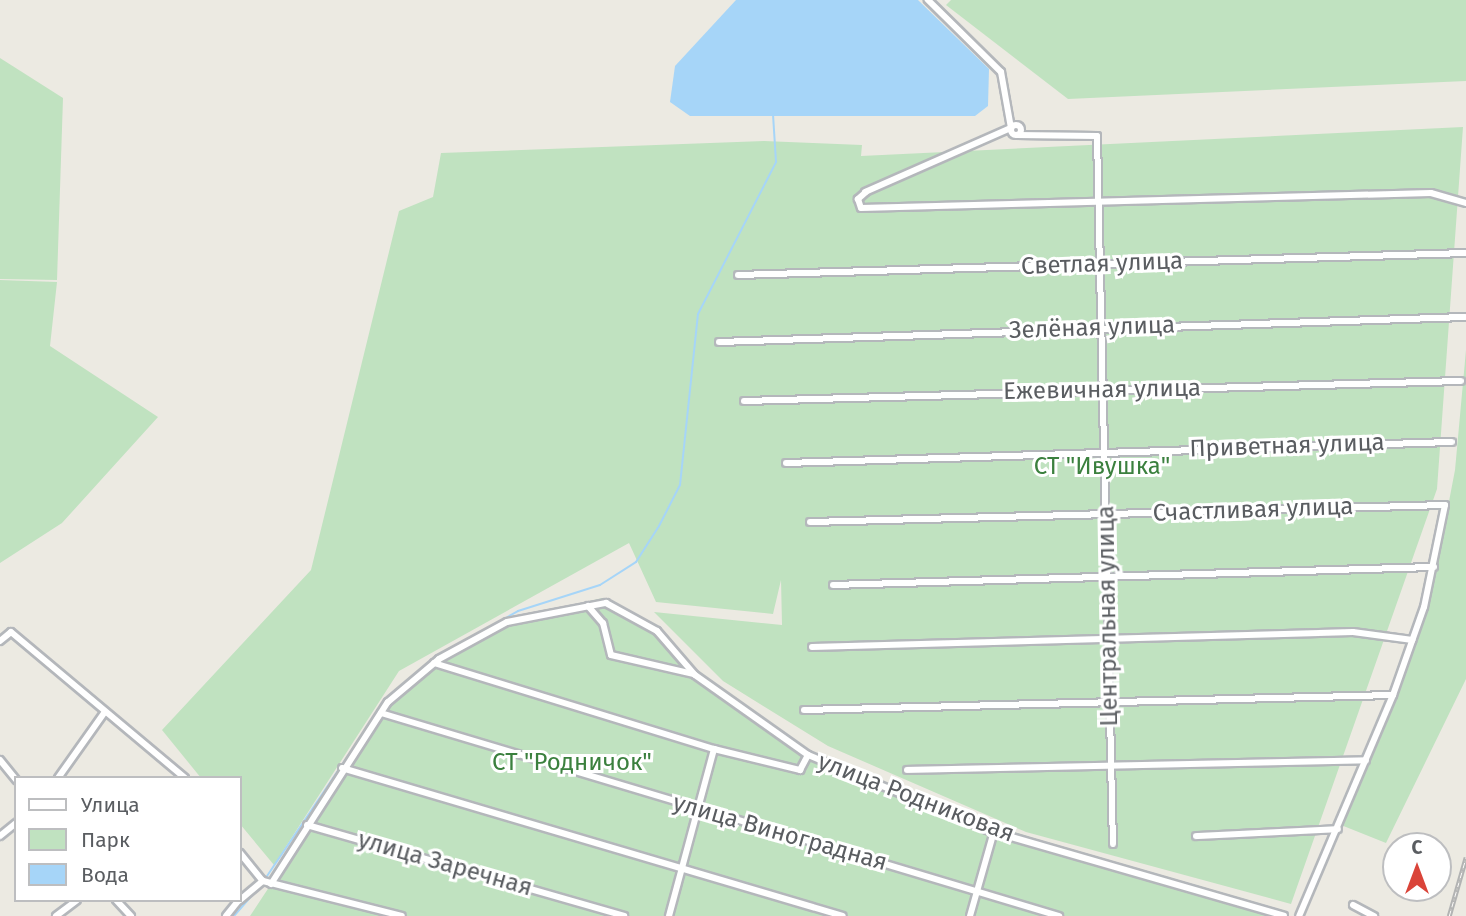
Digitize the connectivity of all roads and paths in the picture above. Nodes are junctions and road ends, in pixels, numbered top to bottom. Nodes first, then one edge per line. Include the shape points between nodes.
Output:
1 (928, 0) edge
2 (1016, 131) junction
3 (1098, 201) junction
4 (1466, 204) edge
5 (1466, 253) edge
6 (1101, 264) junction
7 (738, 275) dead end
8 (1466, 317) edge
9 (1102, 327) junction
10 (719, 342) dead end
11 (1461, 382) dead end
12 (1104, 390) junction
13 (744, 401) dead end
14 (1452, 442) dead end
15 (1105, 451) junction
16 (786, 463) dead end
17 (1106, 514) junction
18 (810, 522) dead end
19 (1434, 567) junction
20 (1108, 576) junction
21 (833, 585) dead end
22 (588, 606) junction
23 (1109, 638) junction
24 (1412, 640) junction
25 (0, 641) edge
26 (812, 647) dead end
27 (434, 663) junction
28 (695, 675) junction
29 (1393, 695) junction
30 (1110, 700) junction
31 (804, 710) dead end
32 (104, 713) junction
33 (381, 713) junction
34 (715, 749) junction
35 (808, 755) junction
36 (0, 760) edge
37 (1366, 760) junction
38 (1112, 764) junction
39 (342, 768) junction
40 (907, 770) dead end
41 (59, 776) edge
42 (183, 776) edge
43 (14, 778) edge
44 (697, 810) junction
45 (14, 825) edge
46 (307, 825) junction
47 (1338, 829) junction
48 (994, 831) junction
49 (0, 836) edge
50 (1196, 836) dead end
51 (1113, 844) dead end
52 (242, 855) edge
53 (682, 867) junction
54 (267, 883) junction
55 (978, 892) junction
56 (242, 899) edge
57 (74, 902) edge
58 (118, 902) edge
59 (238, 902) edge
60 (1353, 905) dead end
61 (56, 916) edge
62 (131, 916) edge
63 (226, 916) edge
64 (402, 916) edge
65 (624, 916) edge
66 (669, 916) edge
67 (842, 916) edge
68 (970, 916) edge
69 (1059, 916) edge
70 (1283, 916) edge
71 (1299, 916) edge
72 (1374, 916) edge

1 - 2 street via 1001,72
2 - 3 street, Центральная улица via 1035,136 1097,136
2 - 3 street via 862,192 858,199 861,208
3 - 4 street via 1431,193
3 - 6 street, Центральная улица
5 - 6 street, Светлая улица
6 - 7 street, Светлая улица
6 - 9 street, Центральная улица
8 - 9 street, Зелёная улица
9 - 10 street, Зелёная улица
9 - 12 street, Центральная улица
11 - 12 street, Ежевичная улица
12 - 13 street, Ежевичная улица
12 - 15 street, Центральная улица
14 - 15 street, Приветная улица
15 - 16 street, Приветная улица
15 - 17 street, Центральная улица
17 - 18 street, Счастливая улица
17 - 19 street, Счастливая улица via 1445,505
17 - 20 street, Центральная улица
19 - 20 street
19 - 24 street
20 - 21 street
20 - 23 street, Центральная улица
22 - 27 street, улица Родниковая via 507,622
22 - 28 street, улица Родниковая via 606,603 657,632
22 - 28 street via 603,623 611,654
23 - 24 street via 1353,632
23 - 26 street
23 - 30 street, Центральная улица
24 - 29 street
25 - 32 street via 11,632
27 - 33 street, улица Родниковая
27 - 34 street
28 - 35 street, улица Родниковая
29 - 30 street
29 - 37 street
30 - 31 street
30 - 38 street, Центральная улица
32 - 41 street
32 - 42 street
33 - 39 street, улица Родниковая
33 - 44 street, улица Виноградная
34 - 35 street via 800,771
34 - 44 street
35 - 48 street, улица Родниковая
36 - 43 street
37 - 38 street
37 - 47 street
38 - 40 street
38 - 51 street, Центральная улица
39 - 46 street, улица Родниковая
39 - 53 street
44 - 53 street
44 - 55 street, улица Виноградная
45 - 49 street
46 - 54 street, улица Родниковая
46 - 65 street, улица Заречная
47 - 50 street
47 - 71 street
48 - 55 street
48 - 70 street, улица Родниковая
52 - 54 street
53 - 66 street
53 - 67 street
54 - 56 street
54 - 64 street
55 - 68 street
55 - 69 street, улица Виноградная
57 - 61 street
58 - 62 street
59 - 63 street
60 - 72 street

